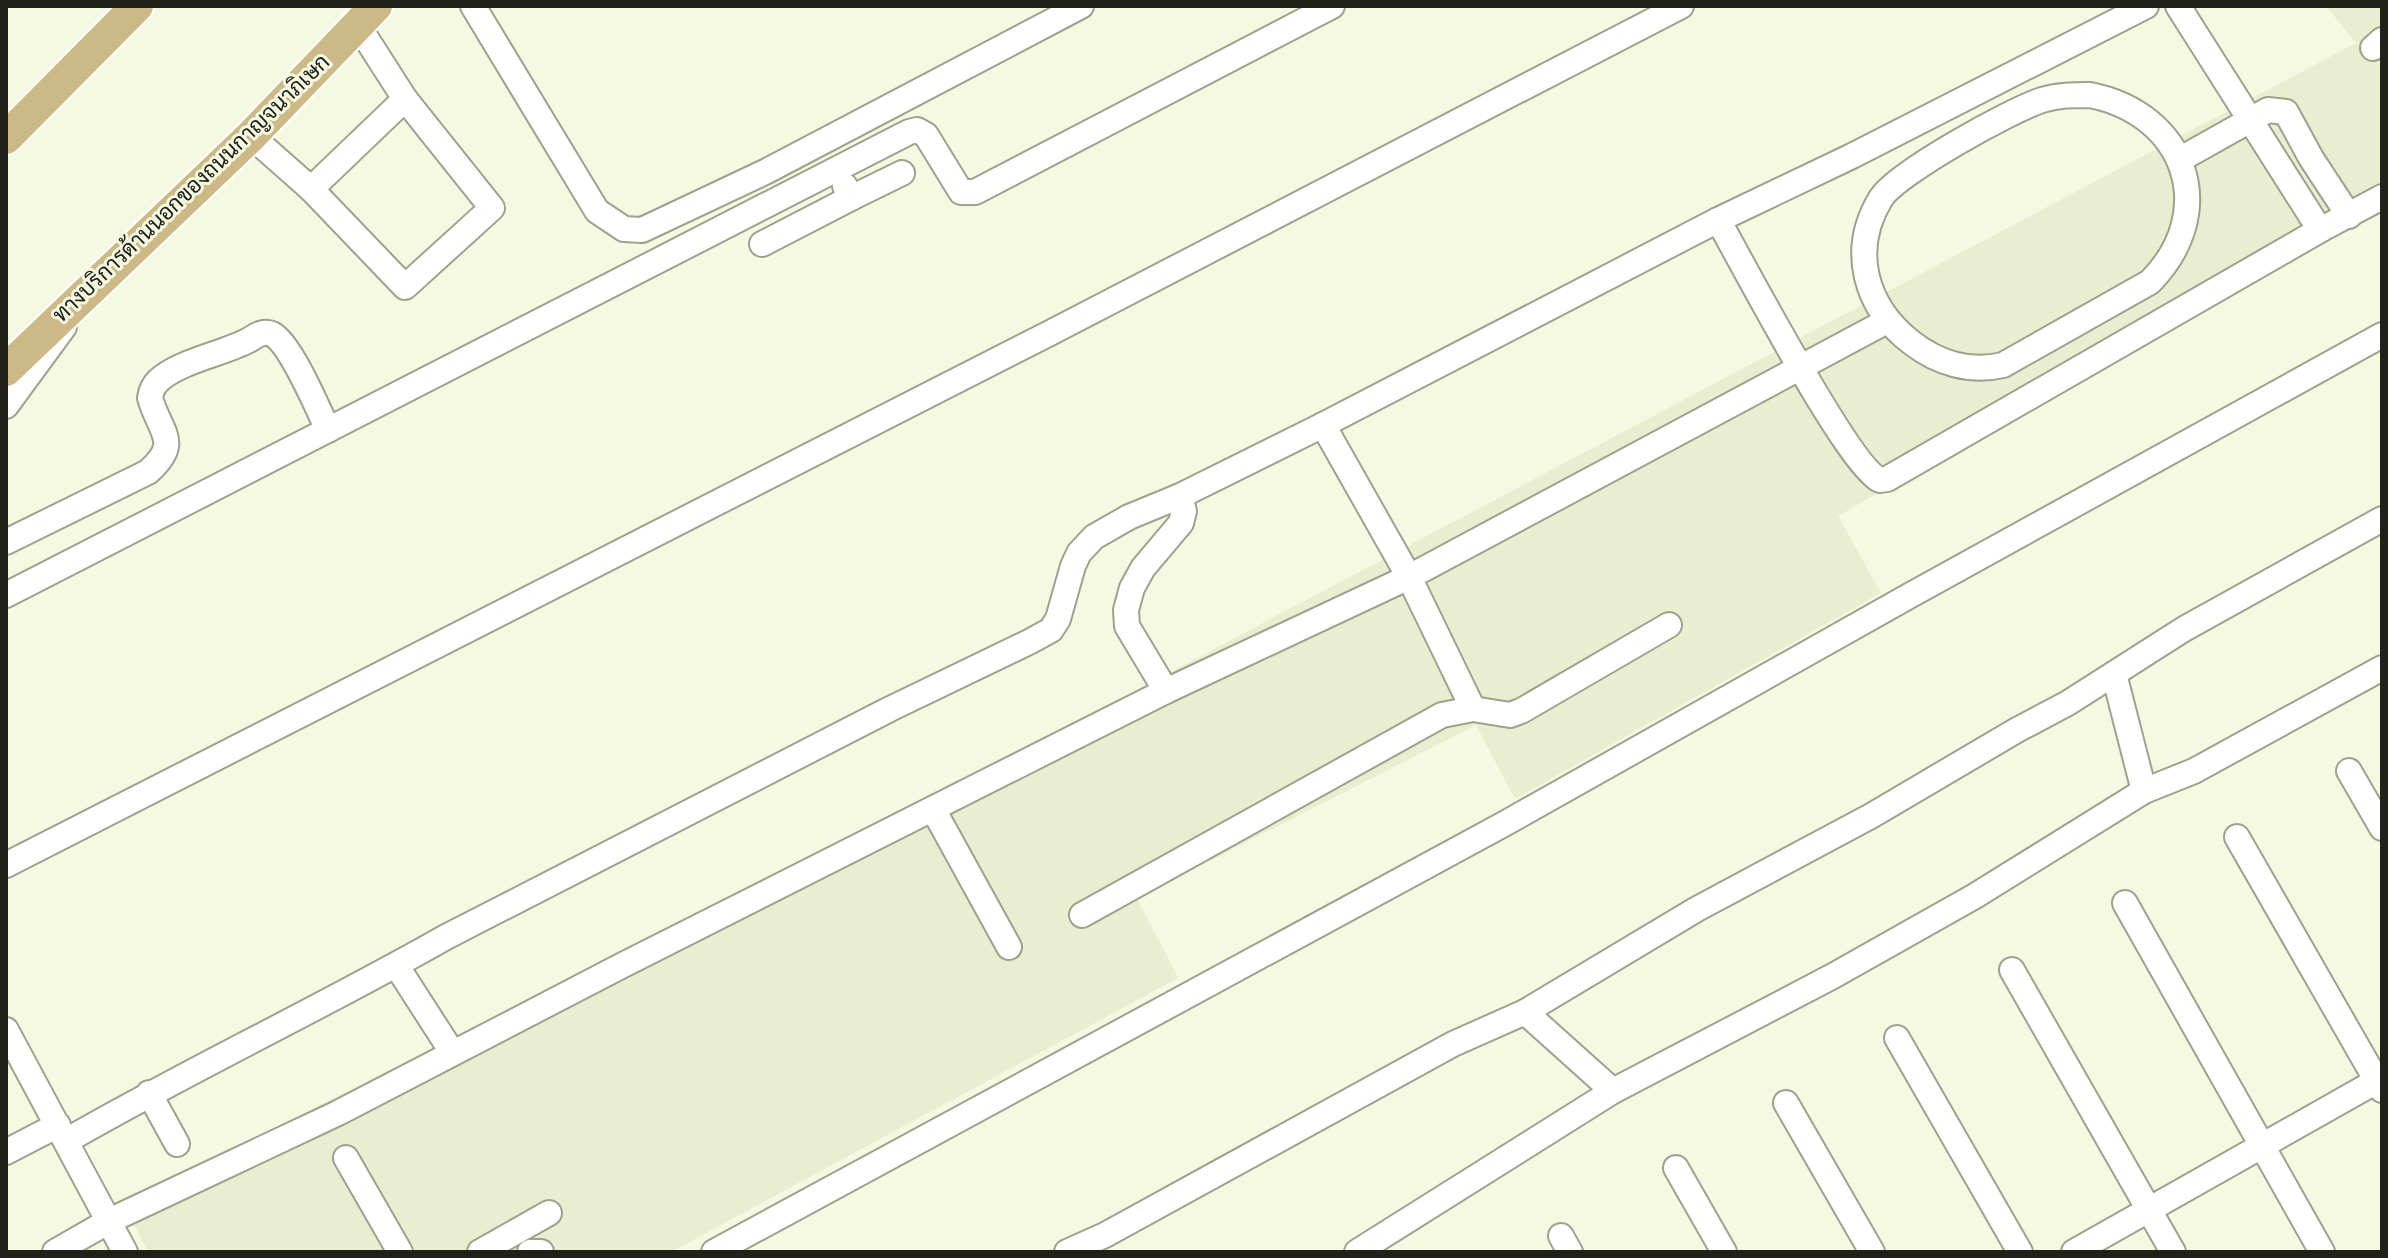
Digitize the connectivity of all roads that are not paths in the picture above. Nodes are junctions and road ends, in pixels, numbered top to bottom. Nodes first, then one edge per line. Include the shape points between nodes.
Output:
1 (137, 6) edge
2 (473, 6) edge
3 (1081, 6) edge
4 (1332, 6) edge
5 (1681, 6) edge
6 (2146, 6) edge
7 (2178, 6) edge
8 (366, 15) edge
9 (405, 99) junction
10 (2248, 120) junction
11 (11, 132) edge
12 (251, 136) junction
13 (2179, 160) junction
14 (836, 169) junction
15 (902, 173) dead end
16 (311, 189) junction
17 (2382, 197) edge
18 (851, 198) junction
19 (2349, 216) junction
20 (1718, 220) junction
21 (2320, 230) junction
22 (762, 244) dead end
23 (95, 282) junction
24 (1887, 321) junction
25 (2382, 335) edge
26 (1801, 368) junction
27 (6, 370) edge
28 (6, 406) edge
29 (1323, 425) junction
30 (328, 430) junction
31 (1180, 496) junction
32 (2382, 519) edge
33 (6, 542) edge
34 (1409, 577) junction
35 (6, 595) edge
36 (1669, 625) dead end
37 (2382, 668) edge
38 (2114, 674) junction
39 (1166, 691) junction
40 (1473, 709) junction
41 (2349, 771) dead end
42 (2144, 791) junction
43 (933, 809) junction
44 (2382, 828) edge
45 (2237, 837) dead end
46 (6, 865) edge
47 (2125, 903) dead end
48 (1082, 915) dead end
49 (1009, 947) dead end
50 (396, 965) junction
51 (2012, 970) dead end
52 (1525, 1012) junction
53 (6, 1030) edge
54 (1897, 1038) dead end
55 (452, 1052) junction
56 (2380, 1083) edge
57 (1613, 1091) junction
58 (149, 1093) junction
59 (1786, 1103) dead end
60 (62, 1133) junction
61 (177, 1144) dead end
62 (2264, 1145) junction
63 (6, 1152) edge
64 (346, 1158) dead end
65 (1676, 1168) dead end
66 (2149, 1210) junction
67 (549, 1213) dead end
68 (109, 1221) junction
69 (61, 1250) edge
70 (125, 1252) edge
71 (400, 1252) edge
72 (480, 1252) edge
73 (530, 1252) edge
74 (541, 1252) edge
75 (714, 1252) edge
76 (1067, 1252) edge
77 (1357, 1252) edge
78 (1724, 1252) edge
79 (1872, 1252) edge
80 (2020, 1252) edge
81 (2074, 1252) edge
82 (2173, 1252) edge
83 (2322, 1252) edge

1 - 11 main road
2 - 3 street via 597,211 624,229 642,230 767,171
4 - 14 street via 975,192 961,192 926,135 917,130
5 - 46 street
6 - 20 street
7 - 10 street
8 - 9 street
8 - 12 main road, ทางบริการด้านนอกของถนนกาญจนาภิเษก
9 - 16 street
9 - 16 street via 492,208 405,287
10 - 13 street
10 - 19 street via 2268,110 2286,112
10 - 21 street
12 - 16 street
12 - 23 main road, ทางบริการด้านนอกของถนนกาญจนาภิเษก
13 - 24 street via 2188,184 2186,214 2167,266 2150,282 2073,327 2003,365 1983,370 1926,353
13 - 24 street via 2143,116 2090,95 2041,100 1982,127 1899,181 1874,212 1862,259
14 - 18 street
14 - 30 street
15 - 18 street
17 - 19 street
18 - 22 street
19 - 21 street
20 - 26 street
20 - 29 street
21 - 26 street via 1887,479 1875,478 1861,465
23 - 27 main road, ทางบริการด้านนอกของถนนกาญจนาภิเษก
23 - 28 street
24 - 26 street
25 - 75 street via 1490,832
26 - 34 street
29 - 31 street
29 - 34 street
30 - 33 street via 282,343 275,335 260,333 157,382 150,398 167,451 148,472
30 - 35 street
31 - 39 street via 1181,523 1143,568 1126,610 1127,626
31 - 50 street via 1129,517 1085,545 1051,630
32 - 38 street
34 - 39 street
34 - 40 street
36 - 40 street via 1521,711 1510,715
37 - 42 street via 2208,764
38 - 42 street
38 - 52 street
39 - 43 street
40 - 48 street via 1442,715
41 - 44 street
42 - 57 street via 1975,896
43 - 49 street
43 - 55 street
45 - 56 street
47 - 62 street
50 - 55 street
50 - 58 street
51 - 66 street
52 - 57 street
52 - 76 street via 1453,1044
53 - 60 street
54 - 80 street
55 - 68 street via 313,1125
56 - 62 street
57 - 77 street
58 - 60 street
58 - 61 street
59 - 79 street
60 - 63 street
60 - 68 street
62 - 66 street
62 - 83 street
64 - 71 street
65 - 78 street
66 - 81 street
66 - 82 street
67 - 72 street
68 - 69 street
68 - 70 street
73 - 74 street

